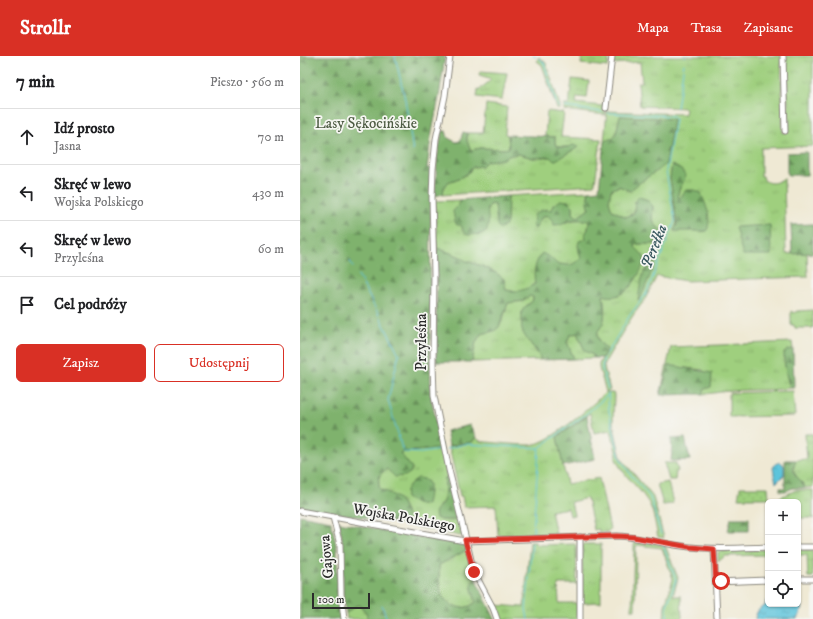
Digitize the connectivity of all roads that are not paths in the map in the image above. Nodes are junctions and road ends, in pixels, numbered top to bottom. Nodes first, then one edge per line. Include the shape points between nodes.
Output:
1 (450, 56) edge
2 (612, 56) edge
3 (783, 56) edge
4 (606, 108) dead end
5 (785, 131) dead end
6 (300, 511) edge
7 (333, 517) junction
8 (580, 537) junction
9 (465, 540) junction
10 (765, 547) edge
11 (801, 547) edge
12 (813, 547) edge
13 (714, 549) junction
14 (801, 579) edge
15 (813, 579) edge
16 (765, 580) edge
17 (716, 582) junction
18 (344, 619) edge
19 (497, 619) edge
20 (580, 619) edge
21 (717, 619) edge

1 - 9 street, Przyleśna via 433,170 433,378 444,451
2 - 4 street
3 - 5 street
6 - 7 street, Wojska Polskiego
7 - 9 street, Wojska Polskiego
7 - 18 street, Gajowa via 340,545 340,594
8 - 9 street, Wojska Polskiego
8 - 13 street, Wojska Polskiego via 633,537
8 - 20 street
9 - 19 street, Przyleśna via 475,576
10 - 13 street, Wojska Polskiego
11 - 12 street
13 - 17 street
14 - 15 street
16 - 17 street
17 - 21 street

